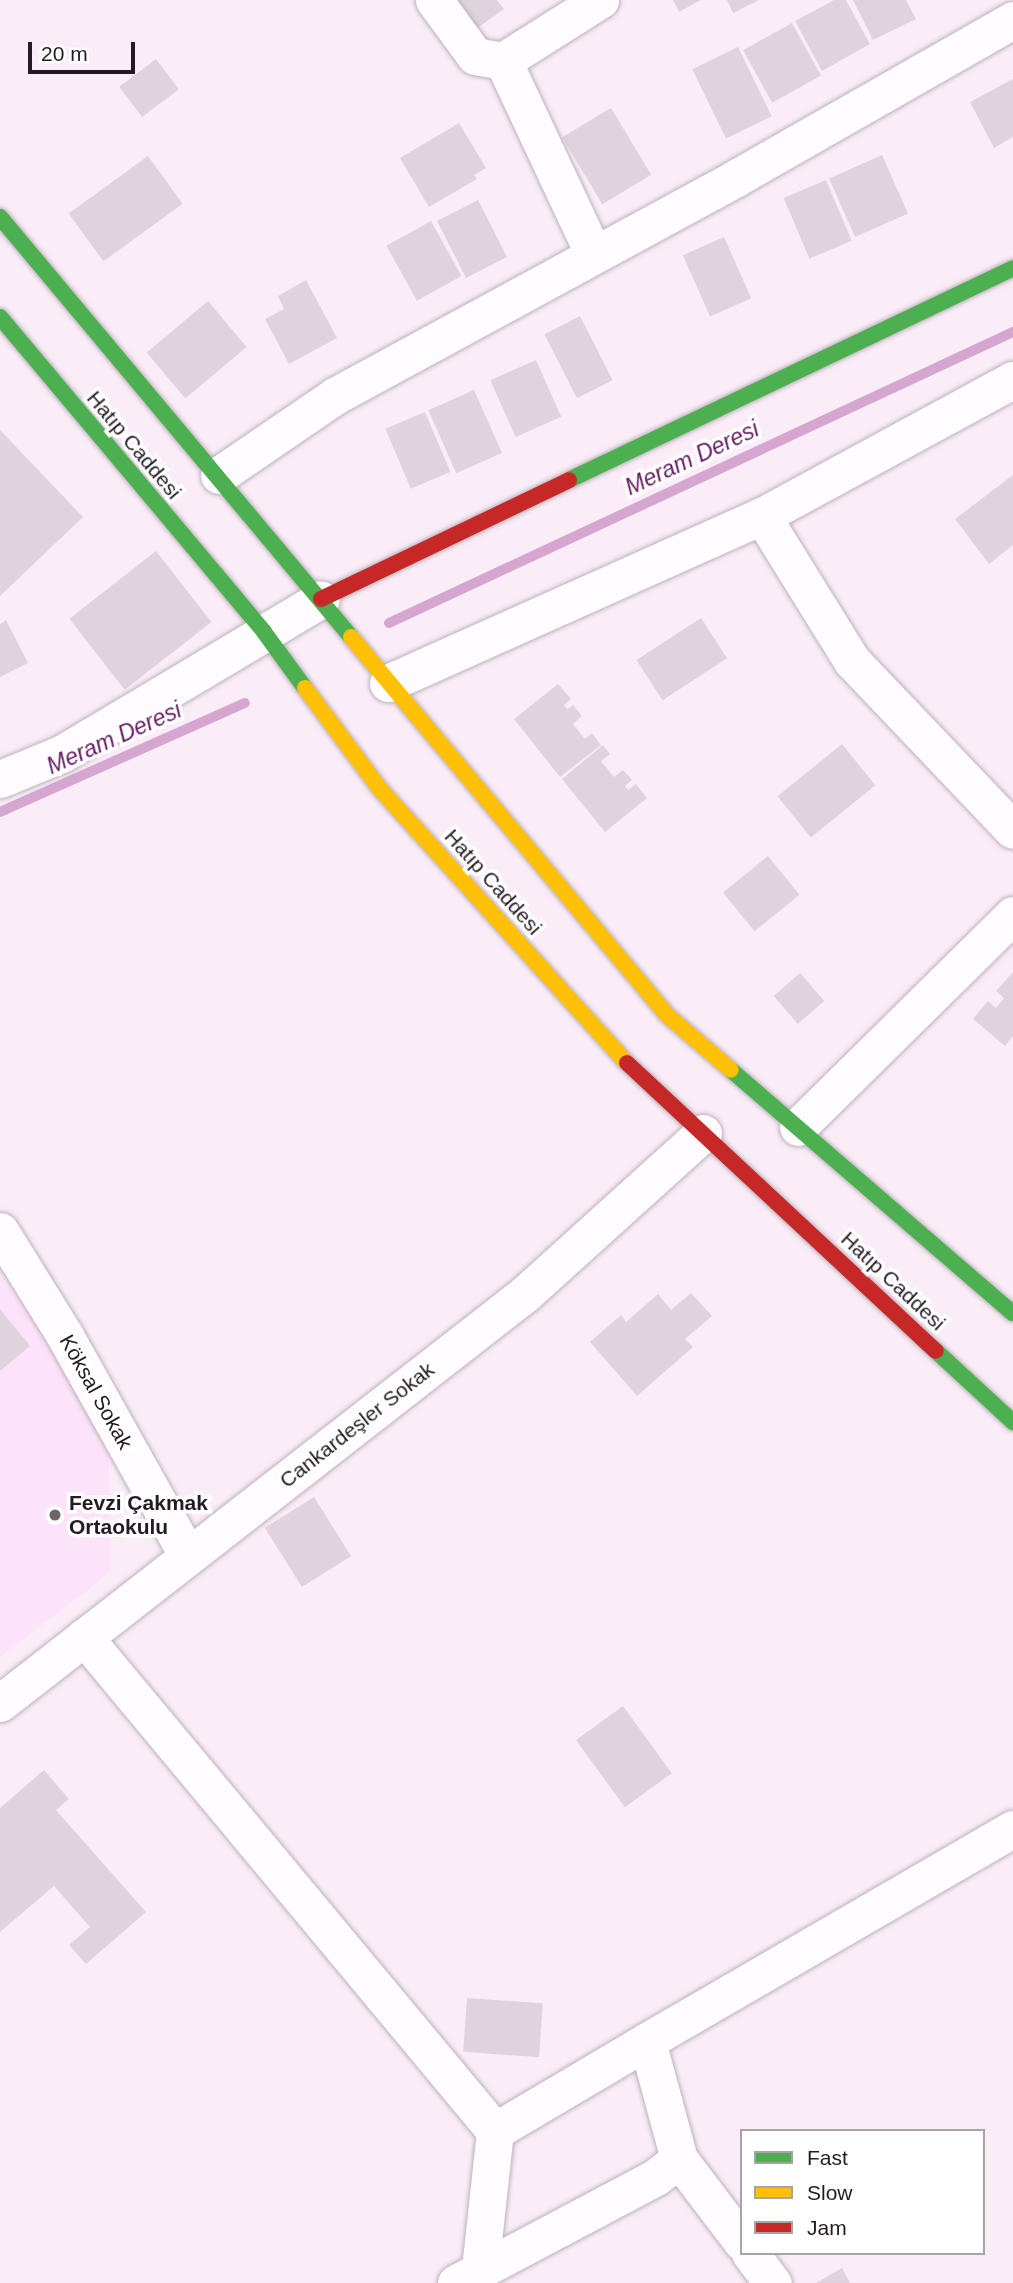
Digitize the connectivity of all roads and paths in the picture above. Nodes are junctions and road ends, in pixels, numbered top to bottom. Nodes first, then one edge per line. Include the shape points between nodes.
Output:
1 (434, 0) edge
2 (600, 0) edge
3 (1013, 19) edge
4 (503, 61) junction
5 (0, 217) edge
6 (594, 255) junction
7 (1013, 268) edge
8 (0, 317) edge
9 (1013, 380) edge
10 (219, 475) junction
11 (762, 516) junction
12 (321, 599) junction
13 (264, 632) junction
14 (388, 683) junction
15 (0, 779) edge
16 (1013, 830) edge
17 (1013, 915) edge
18 (798, 1127) junction
19 (703, 1133) junction
20 (0, 1231) edge
21 (1013, 1313) edge
22 (1013, 1422) edge
23 (188, 1556) junction
24 (84, 1637) junction
25 (0, 1703) edge
26 (1013, 1829) edge
27 (647, 2040) junction
28 (495, 2131) junction
29 (679, 2159) junction
30 (740, 2239) edge
31 (751, 2255) edge
32 (468, 2276) edge
33 (772, 2283) edge

1 - 4 street via 475,56
2 - 4 street
3 - 6 street
4 - 6 street
5 - 10 main road
6 - 10 street via 335,396
7 - 12 main road
8 - 13 main road, Hatıp Caddesi
9 - 11 street
10 - 12 main road
11 - 14 street
11 - 16 street via 852,661
12 - 13 street
12 - 14 main road
13 - 15 street via 63,753
13 - 19 main road, Hatıp Caddesi via 380,789 626,1062
14 - 18 main road via 667,1015
17 - 18 street
18 - 21 main road
19 - 22 main road, Hatıp Caddesi
19 - 23 street, Cankardeşler Sokak via 525,1294
20 - 23 street, Köksal Sokak via 65,1336
23 - 24 street, Cankardeşler Sokak
24 - 25 street, Cankardeşler Sokak
24 - 28 street
26 - 27 street
27 - 28 street
27 - 29 street
28 - 32 street
29 - 30 street
29 - 32 street via 656,2177
31 - 33 street

